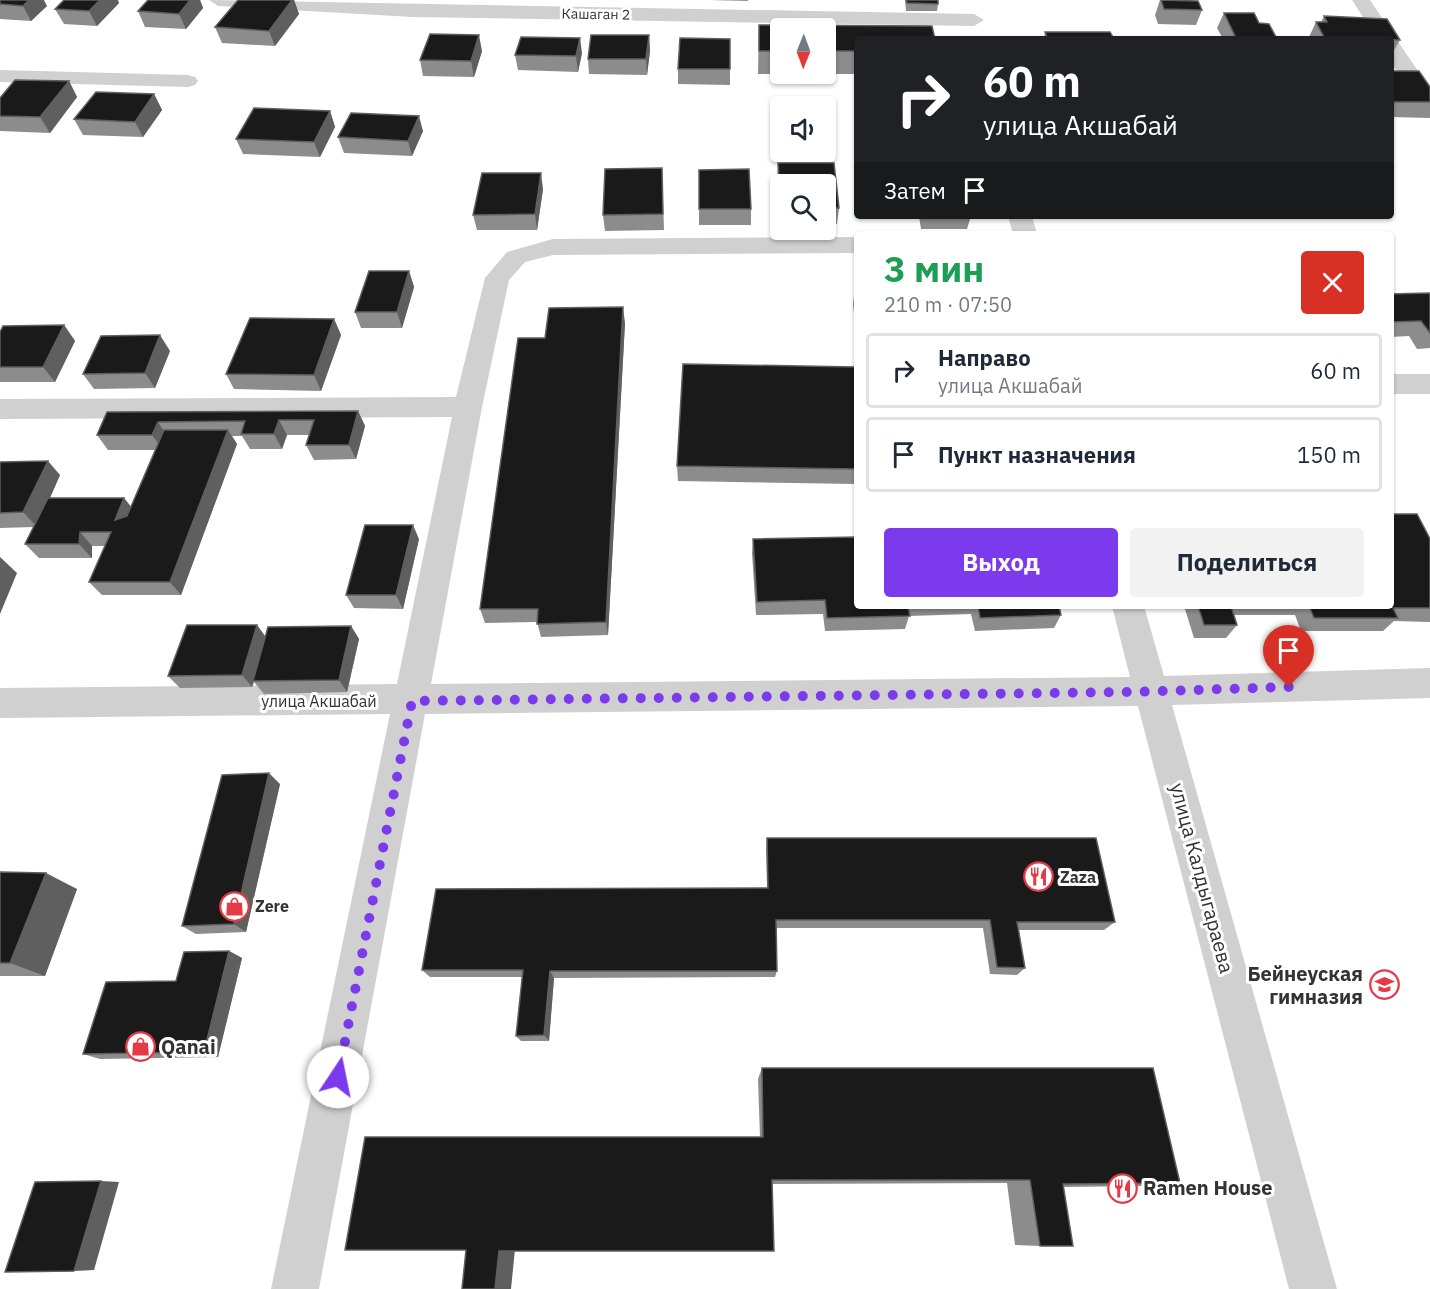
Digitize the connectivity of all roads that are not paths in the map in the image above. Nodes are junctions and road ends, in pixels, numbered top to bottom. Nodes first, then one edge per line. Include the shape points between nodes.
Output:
1 (218, 0) edge
2 (969, 0) edge
3 (1360, 0) edge
4 (976, 30) edge
5 (1385, 36) edge
6 (1394, 51) edge
7 (0, 76) edge
8 (188, 81) dead end
9 (1430, 104) edge
10 (854, 245) edge
11 (1394, 384) edge
12 (1430, 384) edge
13 (468, 407) junction
14 (0, 409) edge
15 (1129, 609) edge
16 (1430, 683) edge
17 (1151, 692) junction
18 (412, 701) junction
19 (0, 703) edge
20 (296, 1289) edge
21 (1313, 1289) edge

1 - 4 street, Кашаган 2 via 413,11
2 - 4 street
3 - 5 street
6 - 9 street
7 - 8 street
10 - 13 street via 553,247 516,257 497,278
11 - 12 street
13 - 14 street
13 - 18 street
15 - 17 street, улица Калдыгараева
16 - 17 street, улица Акшабай
17 - 18 street, улица Акшабай
17 - 21 street, улица Калдыгараева
18 - 19 street, улица Акшабай
18 - 20 street

